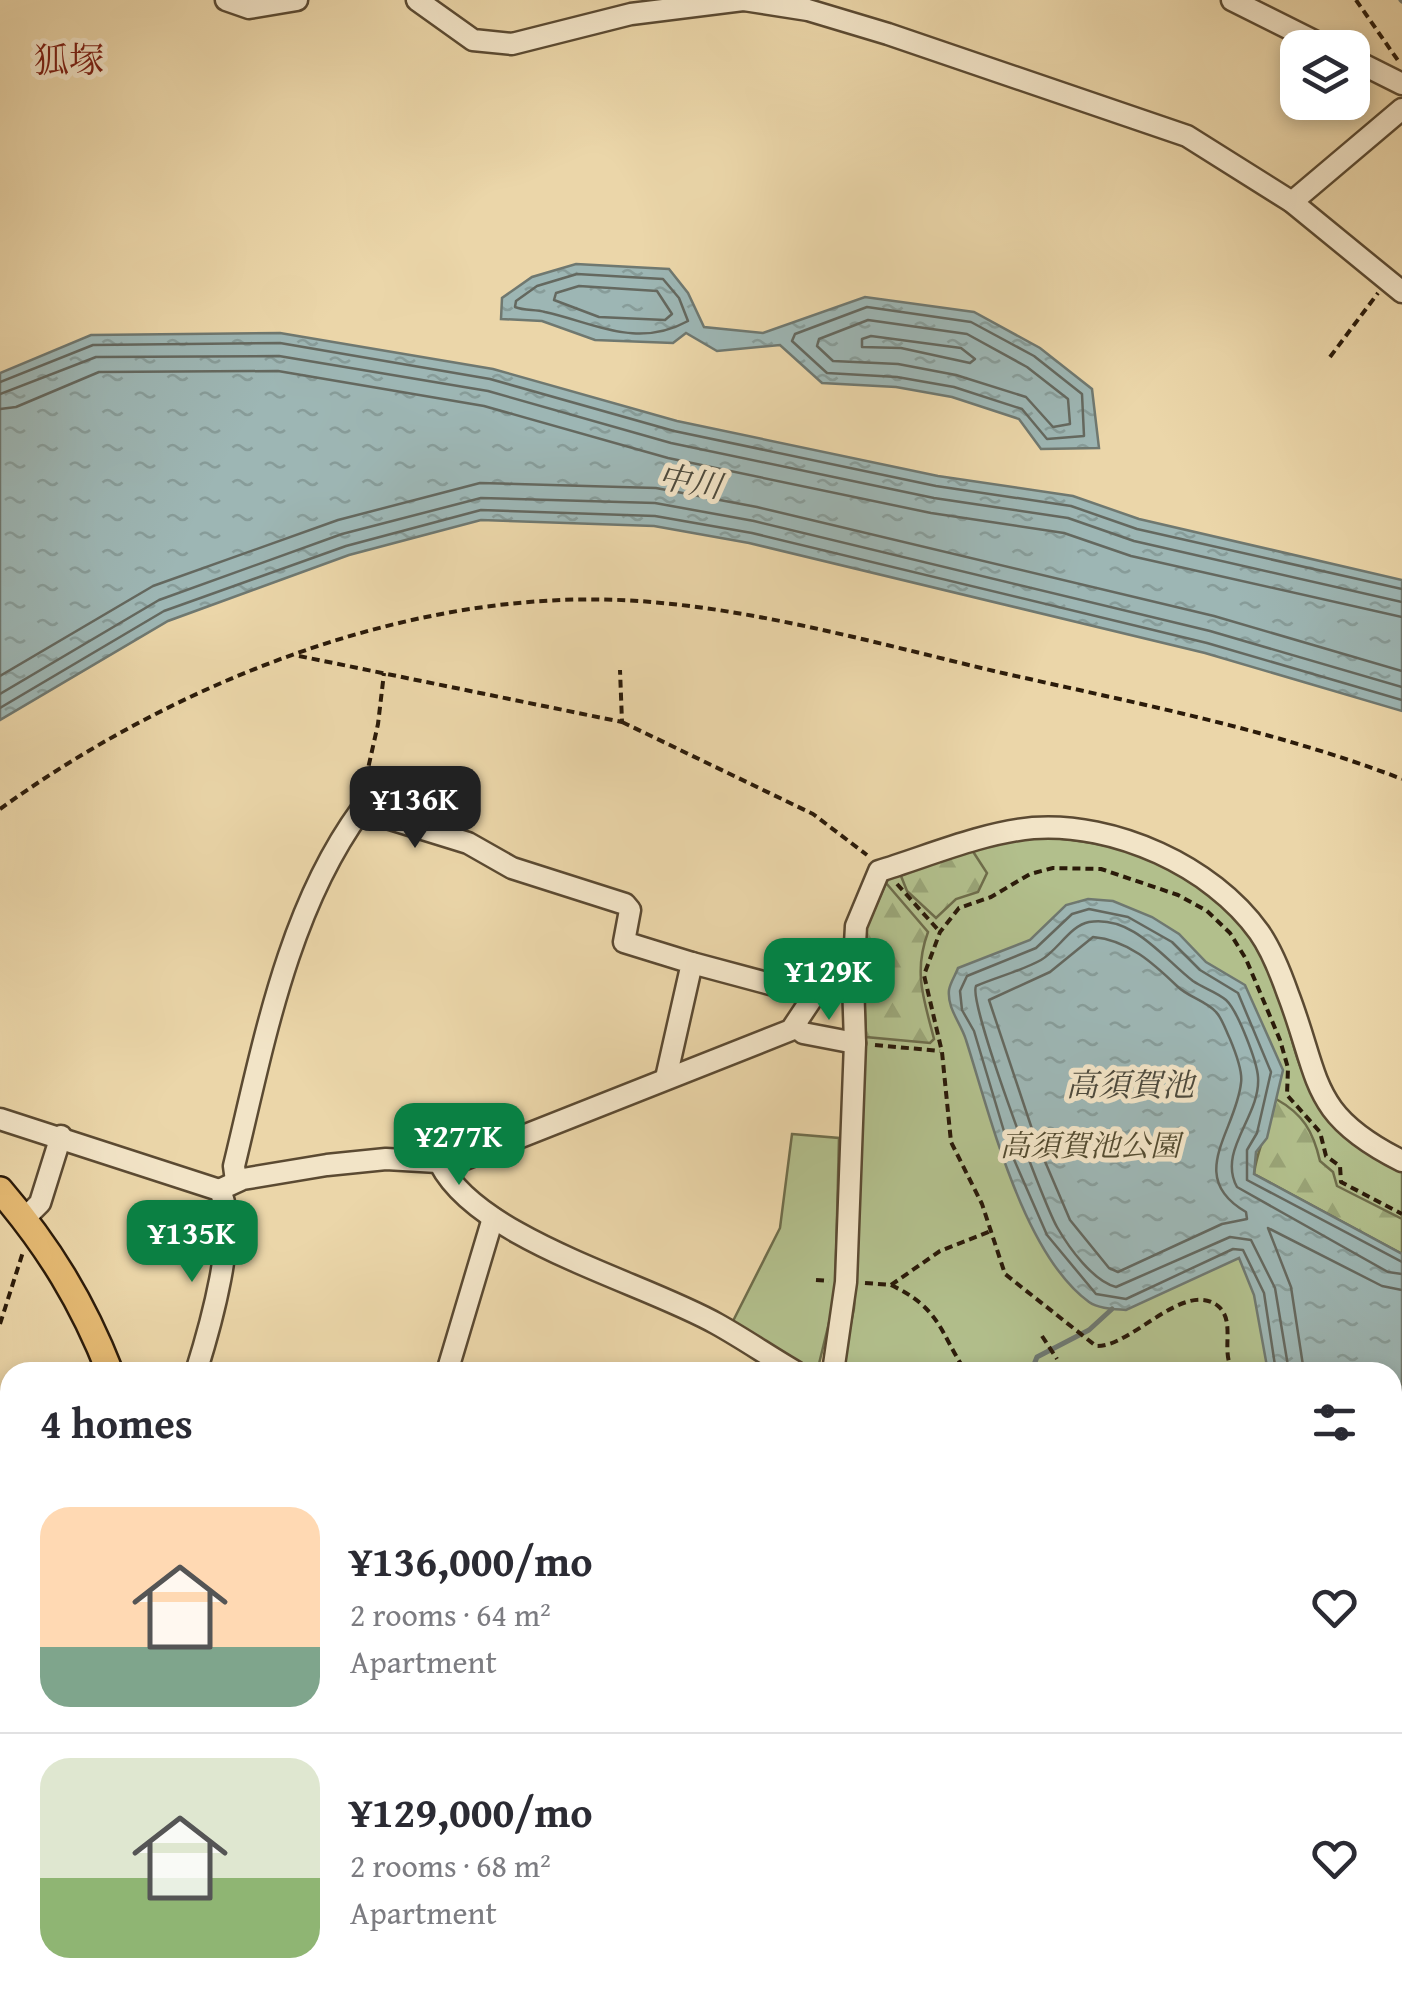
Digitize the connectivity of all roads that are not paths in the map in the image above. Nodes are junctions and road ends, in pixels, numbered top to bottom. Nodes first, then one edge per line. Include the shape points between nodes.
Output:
1 (226, 0) edge
2 (296, 0) edge
3 (417, 0) edge
4 (744, 0) edge
5 (1232, 0) edge
6 (1292, 30) edge
7 (1370, 68) edge
8 (1402, 84) edge
9 (1402, 109) edge
10 (1292, 202) junction
11 (1395, 287) edge
12 (692, 963) junction
13 (853, 981) junction
14 (815, 996) junction
15 (796, 1026) junction
16 (856, 1043) junction
17 (666, 1078) junction
18 (0, 1119) edge
19 (61, 1136) junction
20 (1402, 1160) edge
21 (440, 1164) junction
22 (227, 1186) junction
23 (0, 1190) edge
24 (493, 1218) junction
25 (29, 1225) junction
26 (106, 1362) edge
27 (198, 1362) edge
28 (450, 1362) edge
29 (780, 1362) edge
30 (834, 1362) edge

1 - 2 street via 249,8
3 - 4 street via 473,40 512,44 631,14
4 - 10 street via 888,34 1161,126 1210,148
5 - 6 street
7 - 8 street
9 - 10 street
10 - 11 street
12 - 14 street
12 - 17 street
12 - 22 street via 624,942 630,910 625,904 361,810 333,852 288,958
13 - 14 street via 823,982
13 - 16 street
13 - 20 street via 856,926 885,874 1030,828 1093,833 1165,856 1231,898 1261,934 1318,1091 1346,1126
14 - 15 street
15 - 16 street
15 - 17 street
16 - 30 street via 846,1282
17 - 21 street via 455,1164
18 - 19 street
19 - 22 street
19 - 25 street
21 - 22 street via 386,1159
21 - 24 street via 448,1180
22 - 27 street via 224,1244
23 - 25 main road
24 - 28 street
24 - 29 street via 717,1324
25 - 26 main road via 74,1288

